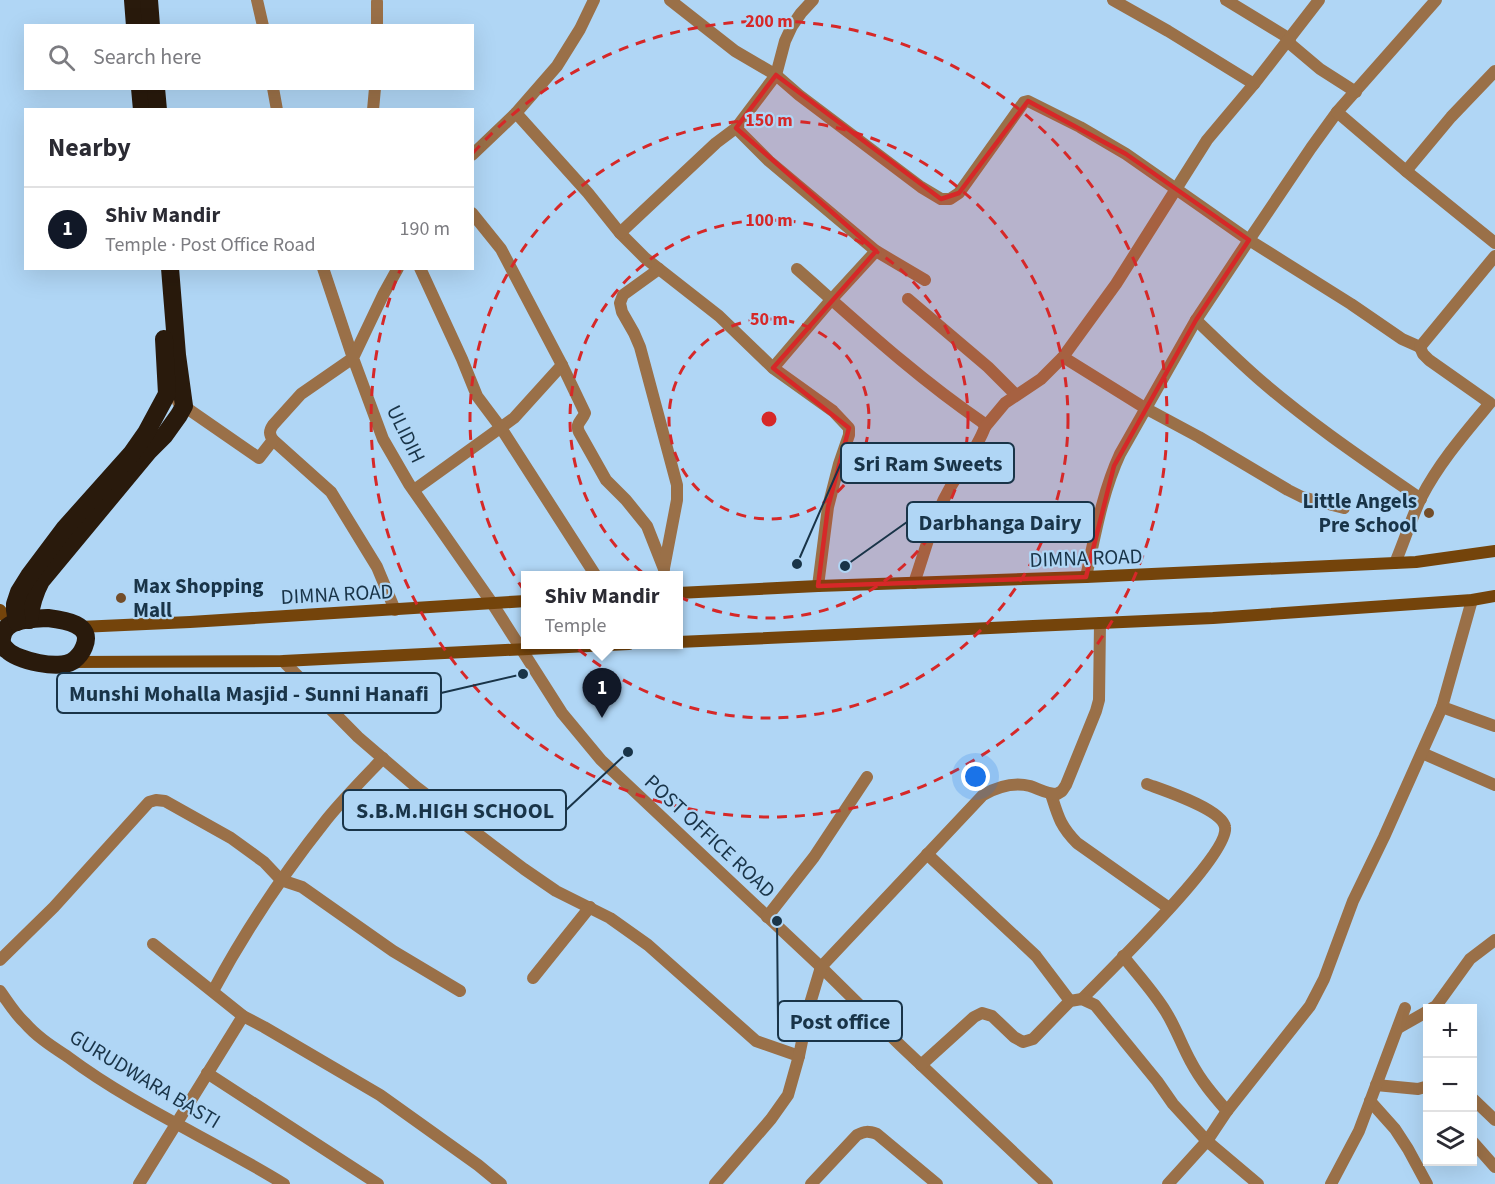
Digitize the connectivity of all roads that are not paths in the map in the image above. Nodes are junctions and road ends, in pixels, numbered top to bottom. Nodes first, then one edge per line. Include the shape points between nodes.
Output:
1 (133, 0) edge
2 (149, 0) edge
3 (257, 0) edge
4 (594, 0) edge
5 (670, 0) edge
6 (1113, 0) edge
7 (1226, 0) edge
8 (1319, 0) edge
9 (1436, 0) edge
10 (809, 1) edge
11 (377, 2) dead end
12 (135, 24) edge
13 (151, 24) edge
14 (263, 24) edge
15 (377, 24) edge
16 (1289, 40) junction
17 (1495, 71) edge
18 (776, 75) junction
19 (1254, 84) junction
20 (140, 90) edge
21 (156, 90) edge
22 (273, 90) edge
23 (375, 90) edge
24 (1356, 92) junction
25 (142, 108) edge
26 (158, 108) edge
27 (277, 108) edge
28 (373, 108) edge
29 (1338, 112) junction
30 (516, 113) junction
31 (736, 128) junction
32 (474, 153) edge
33 (1406, 171) junction
34 (1175, 189) junction
35 (474, 215) edge
36 (620, 233) junction
37 (1249, 240) junction
38 (1495, 243) edge
39 (876, 250) junction
40 (1495, 256) edge
41 (659, 269) junction
42 (797, 269) dead end
43 (158, 270) edge
44 (170, 270) edge
45 (324, 270) edge
46 (396, 270) edge
47 (421, 270) edge
48 (925, 280) dead end
49 (908, 299) dead end
50 (831, 300) junction
51 (1196, 320) junction
52 (1420, 347) junction
53 (1063, 357) junction
54 (352, 358) junction
55 (562, 365) junction
56 (773, 368) junction
57 (167, 394) junction
58 (1016, 395) junction
59 (1492, 401) edge
60 (184, 406) junction
61 (1145, 408) junction
62 (984, 427) junction
63 (501, 428) junction
64 (273, 440) junction
65 (414, 490) junction
66 (1421, 499) junction
67 (1344, 508) dead end
68 (1495, 551) edge
69 (1395, 563) junction
70 (593, 571) edge
71 (664, 571) edge
72 (664, 571) edge
73 (1086, 578) junction
74 (914, 584) junction
75 (818, 586) junction
76 (683, 593) edge
77 (1495, 596) edge
78 (1472, 600) junction
79 (521, 601) edge
80 (492, 603) junction
81 (395, 610) junction
82 (1100, 623) junction
83 (80, 627) junction
84 (8, 632) edge
85 (683, 642) edge
86 (521, 648) edge
87 (543, 649) edge
88 (522, 650) junction
89 (283, 661) junction
90 (71, 662) junction
91 (1442, 707) junction
92 (1495, 726) edge
93 (1422, 753) junction
94 (382, 758) junction
95 (867, 777) dead end
96 (1147, 784) dead end
97 (1495, 785) edge
98 (1051, 794) junction
99 (927, 854) junction
100 (281, 880) junction
101 (590, 908) junction
102 (1169, 908) junction
103 (767, 917) junction
104 (1495, 940) edge
105 (153, 944) dead end
106 (1123, 956) junction
107 (0, 960) edge
108 (821, 967) junction
109 (533, 978) dead end
110 (0, 991) edge
111 (213, 991) junction
112 (460, 992) dead end
113 (1076, 1000) junction
114 (1437, 1004) edge
115 (1406, 1008) dead end
116 (1423, 1014) edge
117 (243, 1016) junction
118 (1398, 1028) junction
119 (799, 1056) junction
120 (921, 1065) junction
121 (207, 1074) junction
122 (1376, 1085) junction
123 (1423, 1088) edge
124 (1370, 1101) junction
125 (1477, 1102) edge
126 (1227, 1111) junction
127 (1495, 1120) edge
128 (176, 1123) junction
129 (1207, 1141) junction
130 (1477, 1146) edge
131 (1495, 1167) edge
132 (1044, 1183) edge
133 (139, 1184) edge
134 (284, 1184) edge
135 (378, 1184) edge
136 (501, 1184) edge
137 (715, 1184) edge
138 (811, 1184) edge
139 (937, 1184) edge
140 (1168, 1184) edge
141 (1258, 1184) edge
142 (1331, 1184) edge
143 (1426, 1184) edge

1 - 12 highway
2 - 13 highway
3 - 14 street
4 - 30 street via 557,66
5 - 18 street via 735,51
6 - 19 street
7 - 16 street
8 - 16 street
9 - 24 street
10 - 18 street via 785,41
11 - 15 street
16 - 19 street
16 - 24 street via 1320,69
17 - 33 street
18 - 31 street
18 - 34 street via 941,199 959,193 1028,101 1126,154
19 - 34 street via 1207,140
20 - 25 highway
21 - 26 highway
22 - 27 street
23 - 28 street
24 - 29 street
29 - 33 street
29 - 37 street
30 - 32 street
30 - 36 street
31 - 36 street
31 - 39 street
33 - 38 street
34 - 37 street
34 - 53 street via 1116,284
35 - 55 street via 501,249
36 - 41 street
37 - 51 street
37 - 52 street
39 - 48 street
39 - 50 street
40 - 52 street
41 - 56 street via 718,316
41 - 72 street via 623,295 620,303 639,347 677,485
42 - 50 street
43 - 57 highway
44 - 60 highway
45 - 54 street, ULIDIH
46 - 54 street
47 - 63 street via 477,396
49 - 58 street
50 - 56 street
50 - 62 street
51 - 61 street
51 - 66 street via 1289,404
52 - 59 street via 1430,360
53 - 58 street via 1041,379
53 - 61 street
54 - 64 street via 301,394 270,429
54 - 65 street, ULIDIH via 383,439
55 - 63 street
55 - 71 street via 585,413 578,423 579,432 606,480 647,526
56 - 75 street via 833,411 849,428 828,507
57 - 60 street
57 - 84 highway via 132,453 28,576 19,592
58 - 62 street
59 - 66 street via 1460,439
60 - 64 street via 259,458
60 - 84 highway via 164,436 41,581 31,603
61 - 67 street via 1288,490
61 - 73 street via 1110,478
62 - 74 street via 942,504
63 - 65 street
63 - 70 street
64 - 81 street via 331,492 377,567
65 - 80 street, ULIDIH
66 - 69 street
68 - 69 street, DIMNA ROAD
69 - 73 street, DIMNA ROAD
73 - 74 street, DIMNA ROAD
74 - 75 street, DIMNA ROAD
75 - 76 street, DIMNA ROAD
77 - 78 street
78 - 82 street
78 - 91 street
79 - 80 street, DIMNA ROAD
80 - 81 street, DIMNA ROAD
80 - 86 street, ULIDIH
81 - 83 street, DIMNA ROAD
82 - 85 street
82 - 98 street via 1096,711 1062,791
83 - 84 highway via 48,618
83 - 90 highway via 86,644
84 - 90 highway via 18,657 55,664
87 - 88 street
88 - 89 street
88 - 103 street, POST OFFICE ROAD via 562,713 601,760
89 - 90 street
89 - 94 street
91 - 92 street
91 - 93 street
93 - 97 street
93 - 126 street via 1353,901 1318,994
94 - 100 street via 328,818
94 - 101 street via 524,869
95 - 103 street
96 - 102 street via 1206,809 1226,826 1211,859
98 - 99 street via 1023,784 994,788
98 - 102 street via 1058,818 1077,843
99 - 108 street
99 - 113 street via 1036,956
100 - 107 street via 231,838 174,805 156,800 149,802
100 - 111 street
100 - 112 street via 302,887
101 - 109 street
101 - 119 street via 648,945 756,1041
102 - 106 street
103 - 108 street, POST OFFICE ROAD
104 - 114 street via 1470,959
105 - 111 street
106 - 113 street
106 - 126 street via 1165,1010 1197,1073
108 - 119 street
108 - 120 street, POST OFFICE ROAD
110 - 128 street, GURUDWARA BASTI via 40,1037 90,1074
111 - 117 street
113 - 120 street via 1033,1039 1023,1042 982,1013
113 - 129 street via 1095,1005
115 - 118 street
116 - 118 street
117 - 121 street
117 - 136 street via 380,1095
118 - 122 street
119 - 137 street via 788,1095
120 - 132 street, POST OFFICE ROAD
121 - 128 street
121 - 135 street
122 - 123 street
122 - 124 street
124 - 142 street
124 - 143 street via 1395,1129
125 - 127 street
126 - 129 street
128 - 133 street
128 - 134 street, GURUDWARA BASTI
129 - 140 street
129 - 141 street
130 - 131 street
138 - 139 street via 857,1135 868,1131 877,1134

